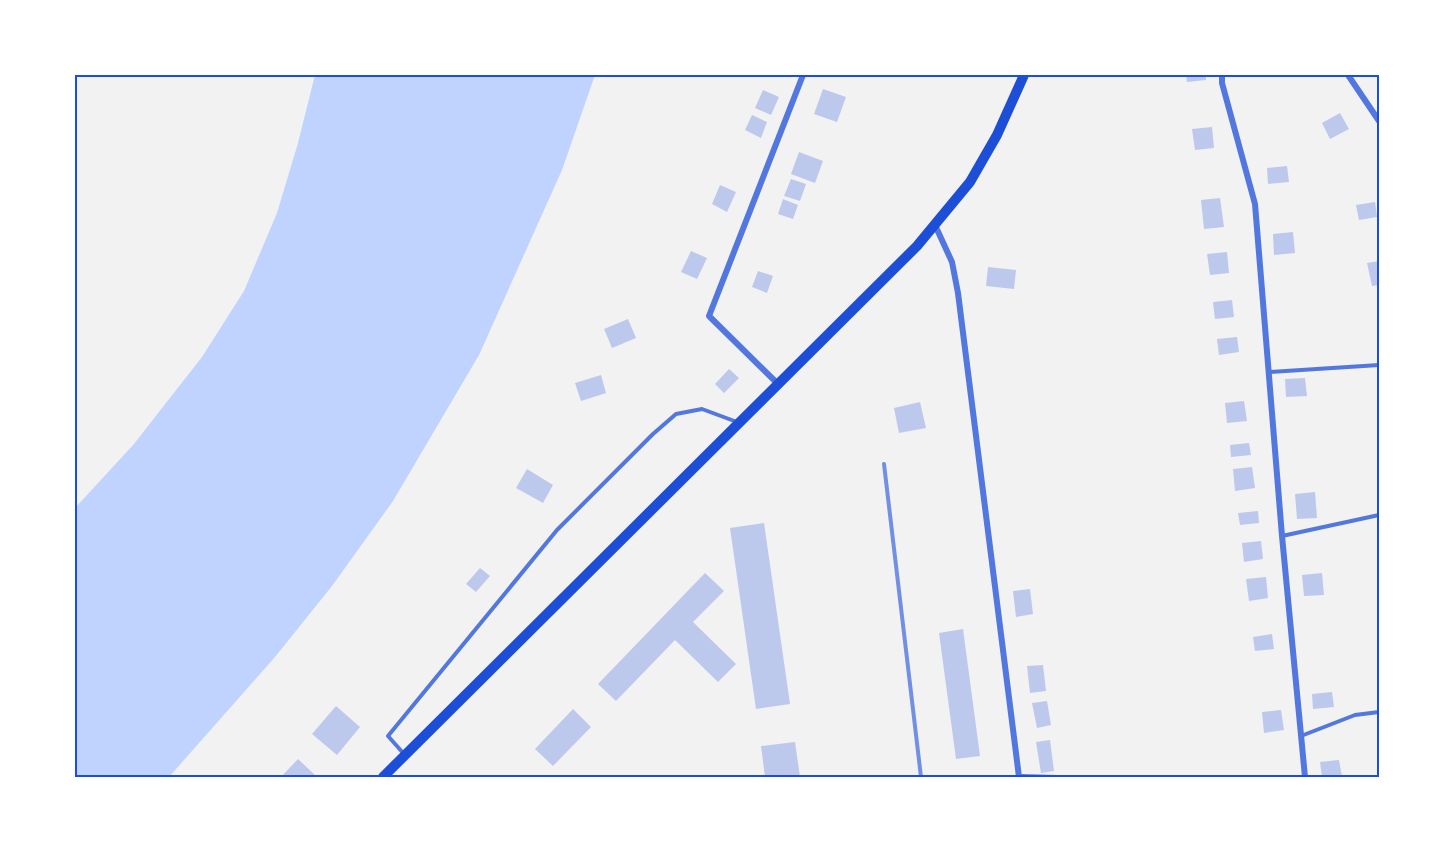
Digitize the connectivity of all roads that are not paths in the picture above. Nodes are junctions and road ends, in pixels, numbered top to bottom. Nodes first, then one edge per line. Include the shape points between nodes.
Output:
1 (803, 75) edge
2 (1024, 75) edge
3 (1222, 75) edge
4 (1347, 75) edge
5 (1379, 121) edge
6 (934, 225) junction
7 (1379, 365) edge
8 (1269, 372) junction
9 (777, 382) junction
10 (738, 422) junction
11 (1379, 515) edge
12 (1282, 536) junction
13 (1379, 712) edge
14 (1301, 736) junction
15 (405, 755) junction
16 (383, 777) edge
17 (1019, 777) edge
18 (1057, 777) edge
19 (1305, 777) edge

1 - 9 street via 710,316
2 - 6 main road via 970,182
3 - 8 street via 1255,204
4 - 5 street
6 - 9 main road via 874,291
6 - 17 street via 952,262 958,293
7 - 8 lane
8 - 12 street
9 - 10 main road
10 - 15 main road
10 - 15 lane via 702,408 676,414 653,434 557,530 388,736
11 - 12 lane
12 - 14 street
13 - 14 lane via 1355,715
14 - 19 street
15 - 16 main road
17 - 18 lane

